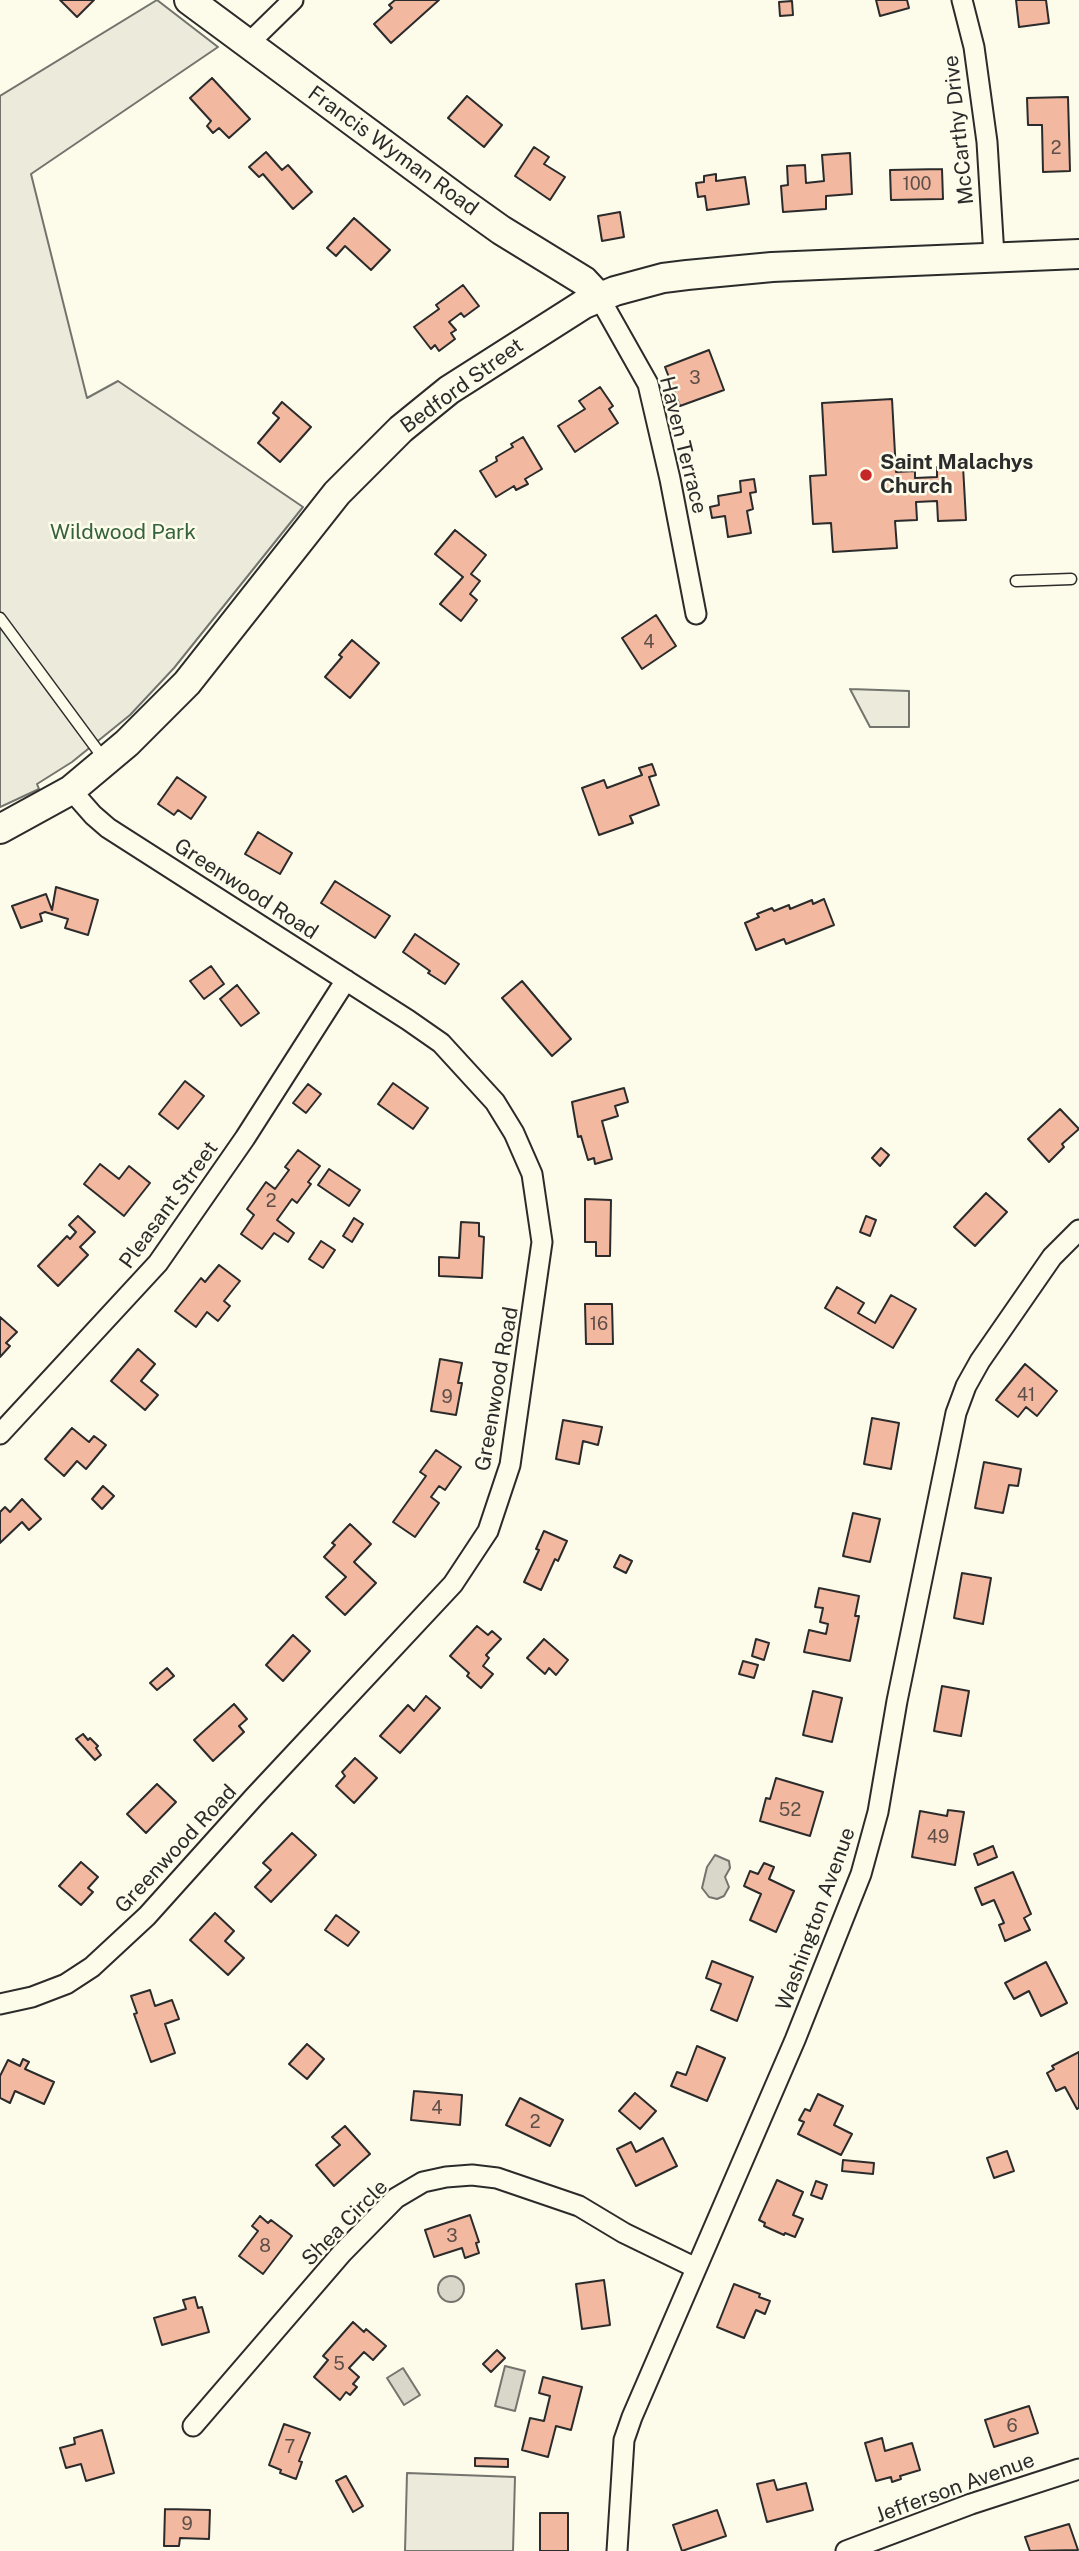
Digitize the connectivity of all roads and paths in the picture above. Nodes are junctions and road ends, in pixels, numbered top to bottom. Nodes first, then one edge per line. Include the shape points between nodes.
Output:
1 (189, 0) edge
2 (293, 0) edge
3 (962, 0) edge
4 (248, 44) junction
5 (1079, 254) edge
6 (994, 256) junction
7 (599, 297) junction
8 (1071, 579) dead end
9 (1016, 581) dead end
10 (696, 614) dead end
11 (0, 618) edge
12 (106, 762) junction
13 (71, 790) junction
14 (0, 829) edge
15 (346, 980) junction
16 (1079, 1230) edge
17 (0, 1434) edge
18 (0, 2004) edge
19 (696, 2268) junction
20 (193, 2426) dead end
21 (1079, 2469) edge
22 (617, 2551) edge
23 (846, 2551) edge

1 - 4 main road, Francis Wyman Road
2 - 4 street
3 - 6 street, McCarthy Drive via 988,142
4 - 7 main road, Francis Wyman Road via 501,230 584,281
5 - 6 main road, Bedford Street
6 - 7 main road, Bedford Street via 687,275
7 - 10 street, Haven Terrace via 648,384
7 - 12 main road, Bedford Street via 449,390 386,442 323,509 187,683
8 - 9 lane
11 - 12 lane
12 - 13 main road, Bedford Street
13 - 14 main road, Bedford Street
13 - 15 street, Greenwood Road via 108,828
15 - 17 street, Pleasant Street via 158,1263
15 - 18 street, Greenwood Road via 430,1035 465,1067 495,1102 532,1174 542,1242 510,1465 502,1492 488,1531 453,1584 148,1916 92,1967 66,1984
16 - 19 street, Washington Avenue via 1052,1257 979,1362 956,1413 878,1812 861,1874
19 - 20 street, Shea Circle via 579,2206 498,2178 472,2175 423,2182 396,2198 342,2253
19 - 22 street, Washington Avenue via 624,2440
21 - 23 street, Jefferson Avenue

